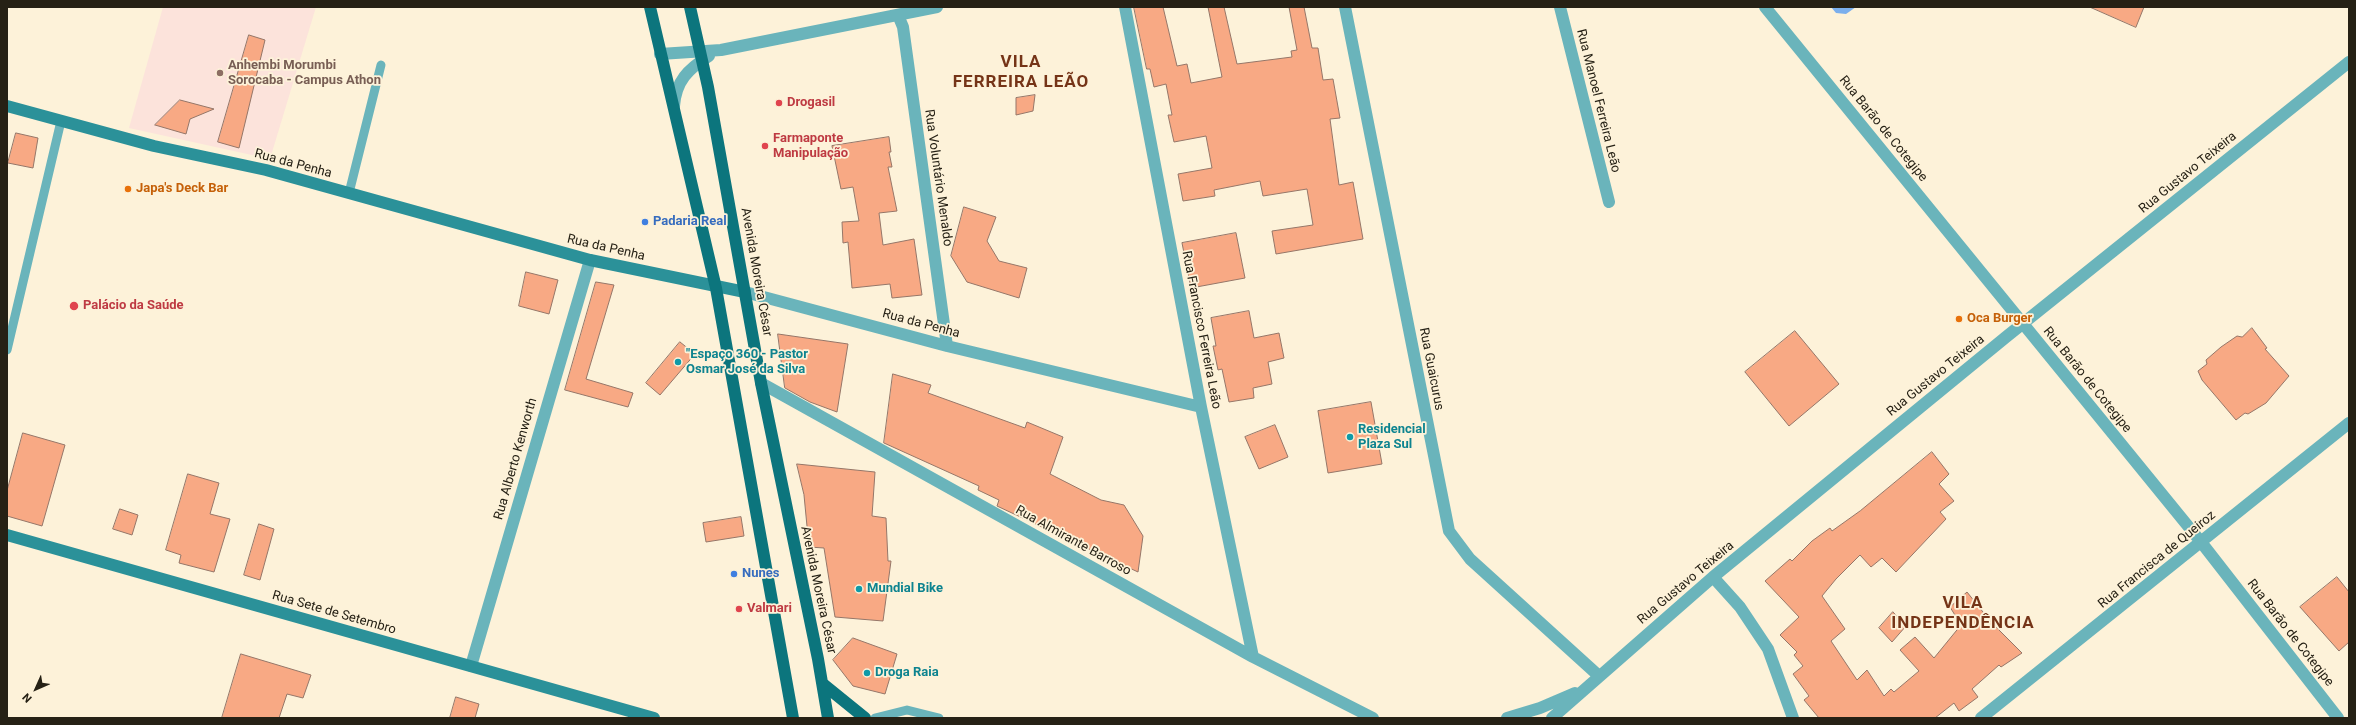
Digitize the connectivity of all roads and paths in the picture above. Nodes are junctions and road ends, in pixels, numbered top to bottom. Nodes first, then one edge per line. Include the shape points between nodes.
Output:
1 (650, 7) edge
2 (690, 7) edge
3 (937, 7) edge
4 (1125, 7) edge
5 (1345, 7) edge
6 (1560, 7) edge
7 (1765, 7) edge
8 (898, 15) junction
9 (660, 54) junction
10 (700, 57) junction
11 (2349, 62) edge
12 (381, 65) dead end
13 (7, 106) edge
14 (674, 108) junction
15 (61, 120) junction
16 (349, 193) junction
17 (1609, 202) dead end
18 (590, 260) junction
19 (716, 288) junction
20 (745, 292) junction
21 (2023, 323) junction
22 (947, 346) junction
23 (7, 350) edge
24 (762, 384) junction
25 (1201, 407) junction
26 (2349, 423) edge
27 (7, 535) edge
28 (2201, 542) junction
29 (1713, 577) junction
30 (1253, 657) junction
31 (470, 666) junction
32 (1599, 676) junction
33 (823, 684) junction
34 (1584, 689) junction
35 (1792, 716) edge
36 (654, 718) edge
37 (793, 718) edge
38 (828, 718) edge
39 (866, 718) edge
40 (875, 718) edge
41 (939, 718) edge
42 (1373, 718) edge
43 (1507, 718) edge
44 (1552, 718) edge
45 (1981, 718) edge
46 (2338, 718) edge

1 - 9 main road
2 - 10 main road, Avenida Moreira César
3 - 8 street
4 - 25 street, Rua Francisco Ferreira Leão
5 - 32 street, Rua Guaicurus via 1449,531 1470,559
6 - 17 street, Rua Manoel Ferreira Leão
7 - 21 street, Rua Barão de Cotegipe
8 - 10 street via 721,50
8 - 22 street, Rua Voluntário Menaldo via 902,27
9 - 10 street
9 - 14 main road
10 - 14 street via 682,77 675,93
10 - 20 main road, Avenida Moreira César
11 - 21 street, Rua Gustavo Teixeira
12 - 16 lane
13 - 15 street, Rua da Penha
14 - 19 main road
15 - 16 street, Rua da Penha via 154,146 266,170
15 - 23 lane
16 - 18 street, Rua da Penha
18 - 19 street, Rua da Penha
18 - 31 street, Rua Alberto Kenworth
19 - 20 street, Rua da Penha
19 - 37 main road
20 - 22 street, Rua da Penha
20 - 24 main road, Avenida Moreira César
21 - 28 street, Rua Barão de Cotegipe
21 - 29 street, Rua Gustavo Teixeira
22 - 25 street, Rua da Penha
24 - 30 street, Rua Almirante Barroso
24 - 33 main road, Avenida Moreira César
25 - 30 street, Rua Francisco Ferreira Leão
26 - 28 street, Rua Francisca de Queiroz
27 - 31 street, Rua Sete de Setembro
28 - 45 street, Rua Francisca de Queiroz
28 - 46 street, Rua Barão de Cotegipe
29 - 32 street, Rua Gustavo Teixeira
29 - 35 street via 1740,608 1768,649
30 - 42 street, Rua Almirante Barroso
31 - 36 street, Rua Sete de Setembro
32 - 34 street, Rua Gustavo Teixeira
33 - 38 main road, Avenida Moreira César
33 - 39 main road
34 - 43 street, Rua Gustavo Teixeira via 1540,708
34 - 44 street, Rua Gustavo Teixeira
40 - 41 lane via 907,710

